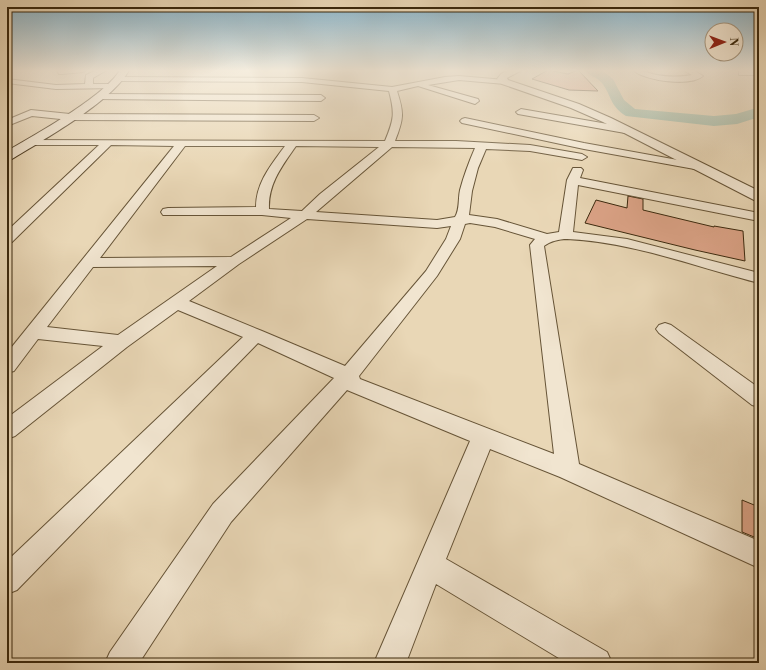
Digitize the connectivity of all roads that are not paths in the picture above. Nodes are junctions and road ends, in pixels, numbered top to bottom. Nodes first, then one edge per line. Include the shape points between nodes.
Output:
1 (92, 101) edge
2 (184, 101) edge
3 (232, 101) edge
4 (255, 101) edge
5 (319, 101) edge
6 (396, 101) edge
7 (561, 101) edge
8 (521, 112) dead end
9 (315, 114) junction
10 (70, 117) junction
11 (168, 117) junction
12 (220, 117) junction
13 (465, 121) dead end
14 (7, 123) edge
15 (625, 130) junction
16 (207, 136) junction
17 (31, 142) junction
18 (145, 142) junction
19 (108, 143) junction
20 (182, 143) junction
21 (292, 144) junction
22 (306, 144) junction
23 (390, 144) junction
24 (482, 146) junction
25 (583, 152) junction
26 (7, 156) edge
27 (700, 167) junction
28 (573, 180) junction
29 (759, 197) edge
30 (263, 211) junction
31 (168, 212) dead end
32 (306, 215) junction
33 (759, 217) edge
34 (459, 221) junction
35 (566, 235) junction
36 (546, 238) junction
37 (7, 239) edge
38 (234, 261) junction
39 (88, 263) junction
40 (759, 278) edge
41 (177, 303) junction
42 (665, 329) dead end
43 (34, 332) junction
44 (256, 335) junction
45 (121, 342) junction
46 (10, 357) edge
47 (348, 376) junction
48 (759, 399) edge
49 (7, 430) edge
50 (483, 437) junction
51 (568, 470) junction
52 (759, 555) edge
53 (430, 565) junction
54 (7, 580) edge
55 (121, 663) edge
56 (390, 663) edge
57 (596, 663) edge

1 - 10 street
2 - 11 street
3 - 12 street
4 - 9 street
5 - 9 street
6 - 23 street via 398,121
7 - 15 street
8 - 15 street
9 - 12 street
9 - 22 street
10 - 11 street
10 - 14 street via 31,113
10 - 17 street
11 - 12 street
11 - 18 street
12 - 16 street
13 - 25 street
15 - 27 street
16 - 20 street
16 - 21 street
17 - 19 street
17 - 26 street
18 - 19 street
18 - 20 street
19 - 37 street
20 - 39 street
21 - 22 street
21 - 30 street via 268,176 262,203
22 - 23 street
23 - 24 street
23 - 32 street via 324,197
24 - 25 street
24 - 34 street via 472,168 464,213
25 - 27 street
25 - 28 street
27 - 29 street
28 - 33 street
28 - 35 street
30 - 31 street
30 - 32 street via 270,214
32 - 34 street via 437,224
32 - 38 street
34 - 36 street via 470,219 497,223
34 - 47 street via 453,239 432,273
35 - 36 street
35 - 40 street via 627,244
36 - 51 street via 538,245
38 - 39 street
38 - 41 street
39 - 43 street
41 - 44 street
41 - 45 street
42 - 48 street
43 - 45 street
43 - 46 street
44 - 47 street
44 - 54 street
45 - 49 street
47 - 50 street via 353,384
47 - 55 street via 222,513
50 - 51 street
50 - 53 street
51 - 52 street
53 - 56 street
53 - 57 street

